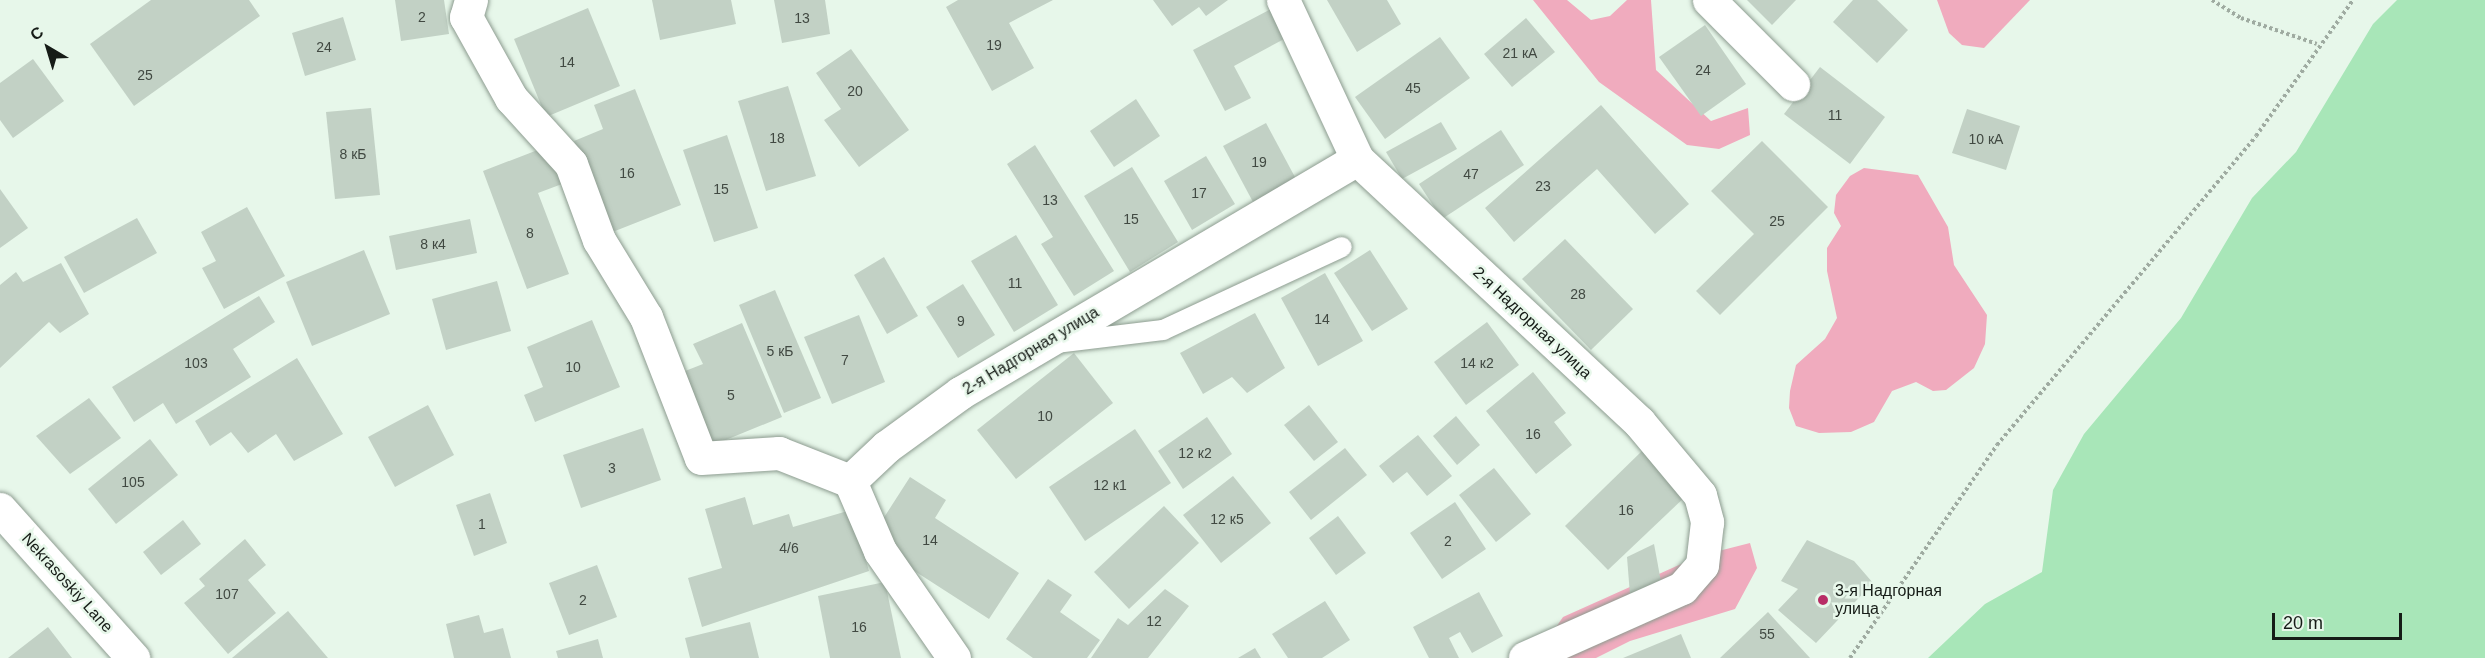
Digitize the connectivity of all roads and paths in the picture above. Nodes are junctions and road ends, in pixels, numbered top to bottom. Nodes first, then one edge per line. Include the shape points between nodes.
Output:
1 (471, 0) edge
2 (1283, 0) edge
3 (1708, 0) edge
4 (2212, 0) edge
5 (2353, 0) edge
6 (2317, 44) junction
7 (1793, 84) dead end
8 (1357, 159) junction
9 (1342, 247) dead end
10 (1043, 344) junction
11 (850, 481) junction
12 (0, 509) edge
13 (133, 658) edge
14 (954, 658) edge
15 (1525, 658) edge
16 (1850, 658) edge

1 - 11 street via 466,16 511,98 571,164 599,240 646,317 701,458 779,453
2 - 8 street, 2-я Надгорная улица
3 - 7 street
4 - 6 path via 2241,18
5 - 6 path
6 - 16 path via 2256,136 1997,445
8 - 10 street, 2-я Надгорная улица
8 - 15 street, 2-я Надгорная улица via 1639,422 1700,495 1707,522 1702,565 1682,588
9 - 10 lane via 1163,330
10 - 11 street, 2-я Надгорная улица via 960,393 886,447
11 - 14 street via 880,551
12 - 13 street, Nekrasoskiy Lane

